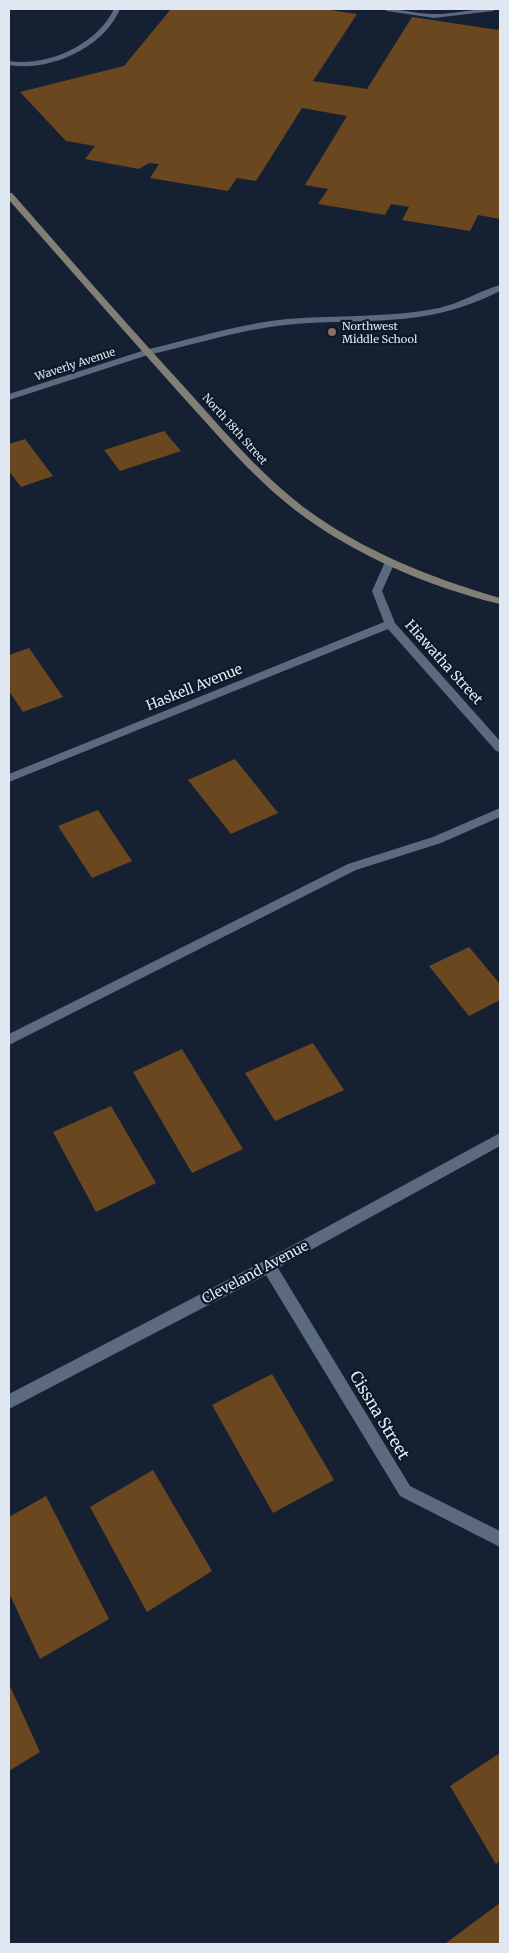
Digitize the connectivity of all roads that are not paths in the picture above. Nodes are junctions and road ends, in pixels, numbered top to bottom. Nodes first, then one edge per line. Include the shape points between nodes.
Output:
1 (117, 9) edge
2 (387, 9) edge
3 (493, 9) edge
4 (9, 63) edge
5 (9, 195) edge
6 (500, 288) edge
7 (148, 352) junction
8 (9, 398) edge
9 (390, 562) junction
10 (500, 601) edge
11 (390, 624) junction
12 (500, 748) edge
13 (9, 778) edge
14 (500, 812) edge
15 (9, 1040) edge
16 (500, 1139) edge
17 (269, 1266) junction
18 (9, 1402) edge
19 (500, 1539) edge

1 - 4 street via 114,18 72,54 45,63
2 - 3 street via 434,16
5 - 7 main road, North 18th Street
6 - 7 street, Waverly Avenue via 456,307 418,314 255,326
7 - 8 street, Waverly Avenue
7 - 9 main road, North 18th Street via 262,477 317,520
9 - 10 main road, North 18th Street
9 - 11 street, Hiawatha Street via 376,591
11 - 12 street, Hiawatha Street
11 - 13 street, Haskell Avenue
14 - 15 street via 437,840 352,867
16 - 17 street, Cleveland Avenue
17 - 18 street, Cleveland Avenue
17 - 19 street, Cissna Street via 405,1491

